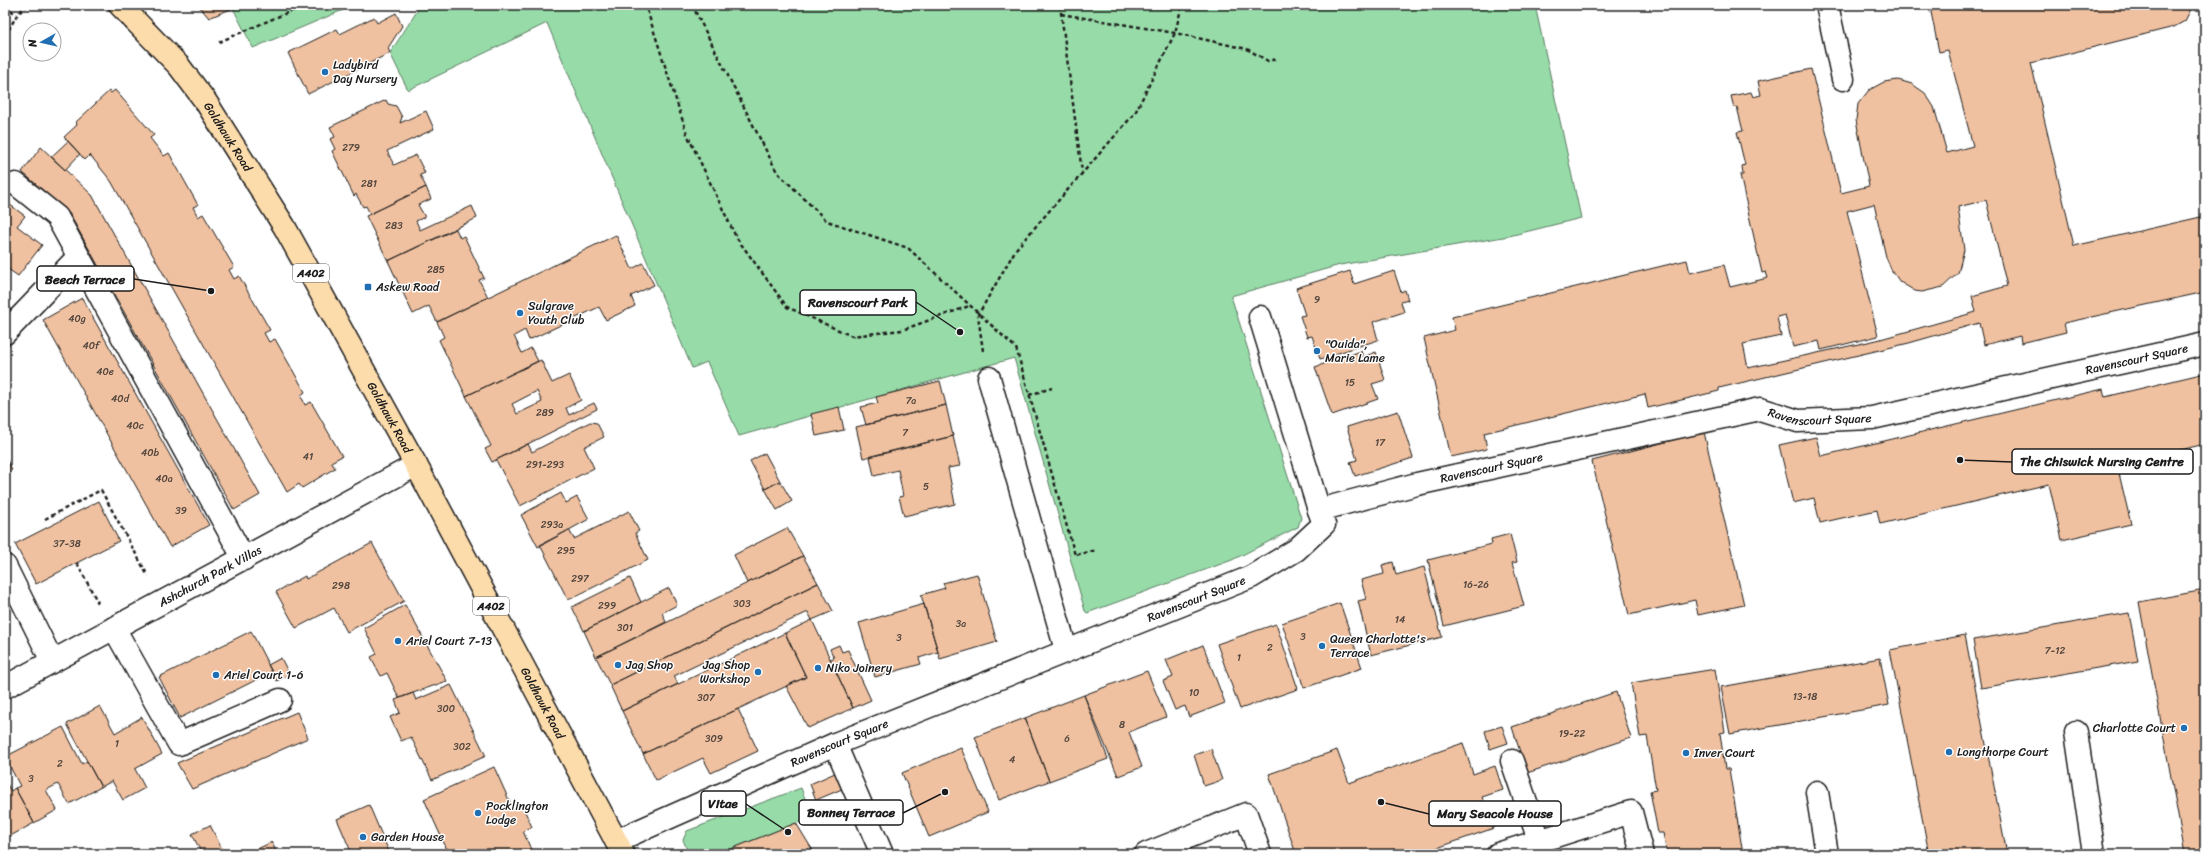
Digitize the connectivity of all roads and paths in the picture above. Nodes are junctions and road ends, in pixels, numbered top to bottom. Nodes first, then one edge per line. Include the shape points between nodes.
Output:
1 (27, 5) edge
2 (120, 5) edge
3 (306, 5) edge
4 (651, 5) edge
5 (692, 5) edge
6 (1060, 5) edge
7 (1182, 5) edge
8 (1827, 5) edge
9 (5, 6) edge
10 (1061, 14) junction
11 (17, 15) junction
12 (1175, 33) junction
13 (5, 36) edge
14 (219, 42) dead end
15 (1277, 59) dead end
16 (1843, 79) dead end
17 (1082, 173) junction
18 (16, 184) dead end
19 (78, 257) junction
20 (969, 306) junction
21 (978, 315) junction
22 (1260, 317) dead end
23 (5, 333) edge
24 (2205, 344) edge
25 (989, 378) joint
26 (1052, 388) dead end
27 (1028, 395) junction
28 (416, 465) junction
29 (1319, 510) junction
30 (45, 519) dead end
31 (1097, 550) dead end
32 (244, 558) junction
33 (77, 562) dead end
34 (5, 566) edge
35 (152, 581) dead end
36 (101, 609) dead end
37 (114, 628) junction
38 (1066, 650) junction
39 (52, 661) junction
40 (5, 687) edge
41 (280, 700) dead end
42 (2076, 732) dead end
43 (835, 744) junction
44 (1512, 761) dead end
45 (1818, 792) dead end
46 (1539, 840) junction
47 (619, 848) edge
48 (882, 854) edge
49 (1146, 854) edge
50 (1260, 854) edge
51 (1498, 854) edge
52 (1642, 854) edge
53 (1827, 854) edge
54 (2094, 854) edge

1 - 11 path
2 - 28 main road, Goldhawk Road / A402 via 179,66 206,102 327,301
3 - 14 path
4 - 20 path via 647,10 687,134 736,237 787,307 852,336 902,330
5 - 20 path via 777,172 827,221 908,248
6 - 10 path
7 - 12 path
8 - 16 street
9 - 11 path
10 - 12 path
10 - 17 path
11 - 13 path
12 - 15 path via 1247,49 1268,61
12 - 17 path via 1135,113
17 - 21 path via 1016,249
18 - 19 street via 57,217
19 - 23 street
19 - 32 street
20 - 21 path
21 - 25 path
21 - 27 path via 1016,348
22 - 29 street, Ravenscourt Square
24 - 29 street, Ravenscourt Square via 1872,418 1798,421 1760,409 1418,484
25 - 38 street
26 - 27 path
27 - 31 path via 1075,555
28 - 32 street, Ashchurch Park Villas
28 - 47 main road, Goldhawk Road / A402
29 - 38 street, Ravenscourt Square via 1324,524 1296,550 1251,576
30 - 35 path via 101,490
32 - 37 street, Ashchurch Park Villas
33 - 36 path
34 - 39 street
37 - 39 street, Ashchurch Park Villas
37 - 41 street via 179,744
38 - 43 street, Ravenscourt Square
39 - 40 street, Ashchurch Park Villas
42 - 54 street
43 - 47 street, Ravenscourt Square
43 - 48 street
44 - 46 street
45 - 53 street
46 - 51 street
46 - 52 street via 1631,812
49 - 50 street via 1246,814

